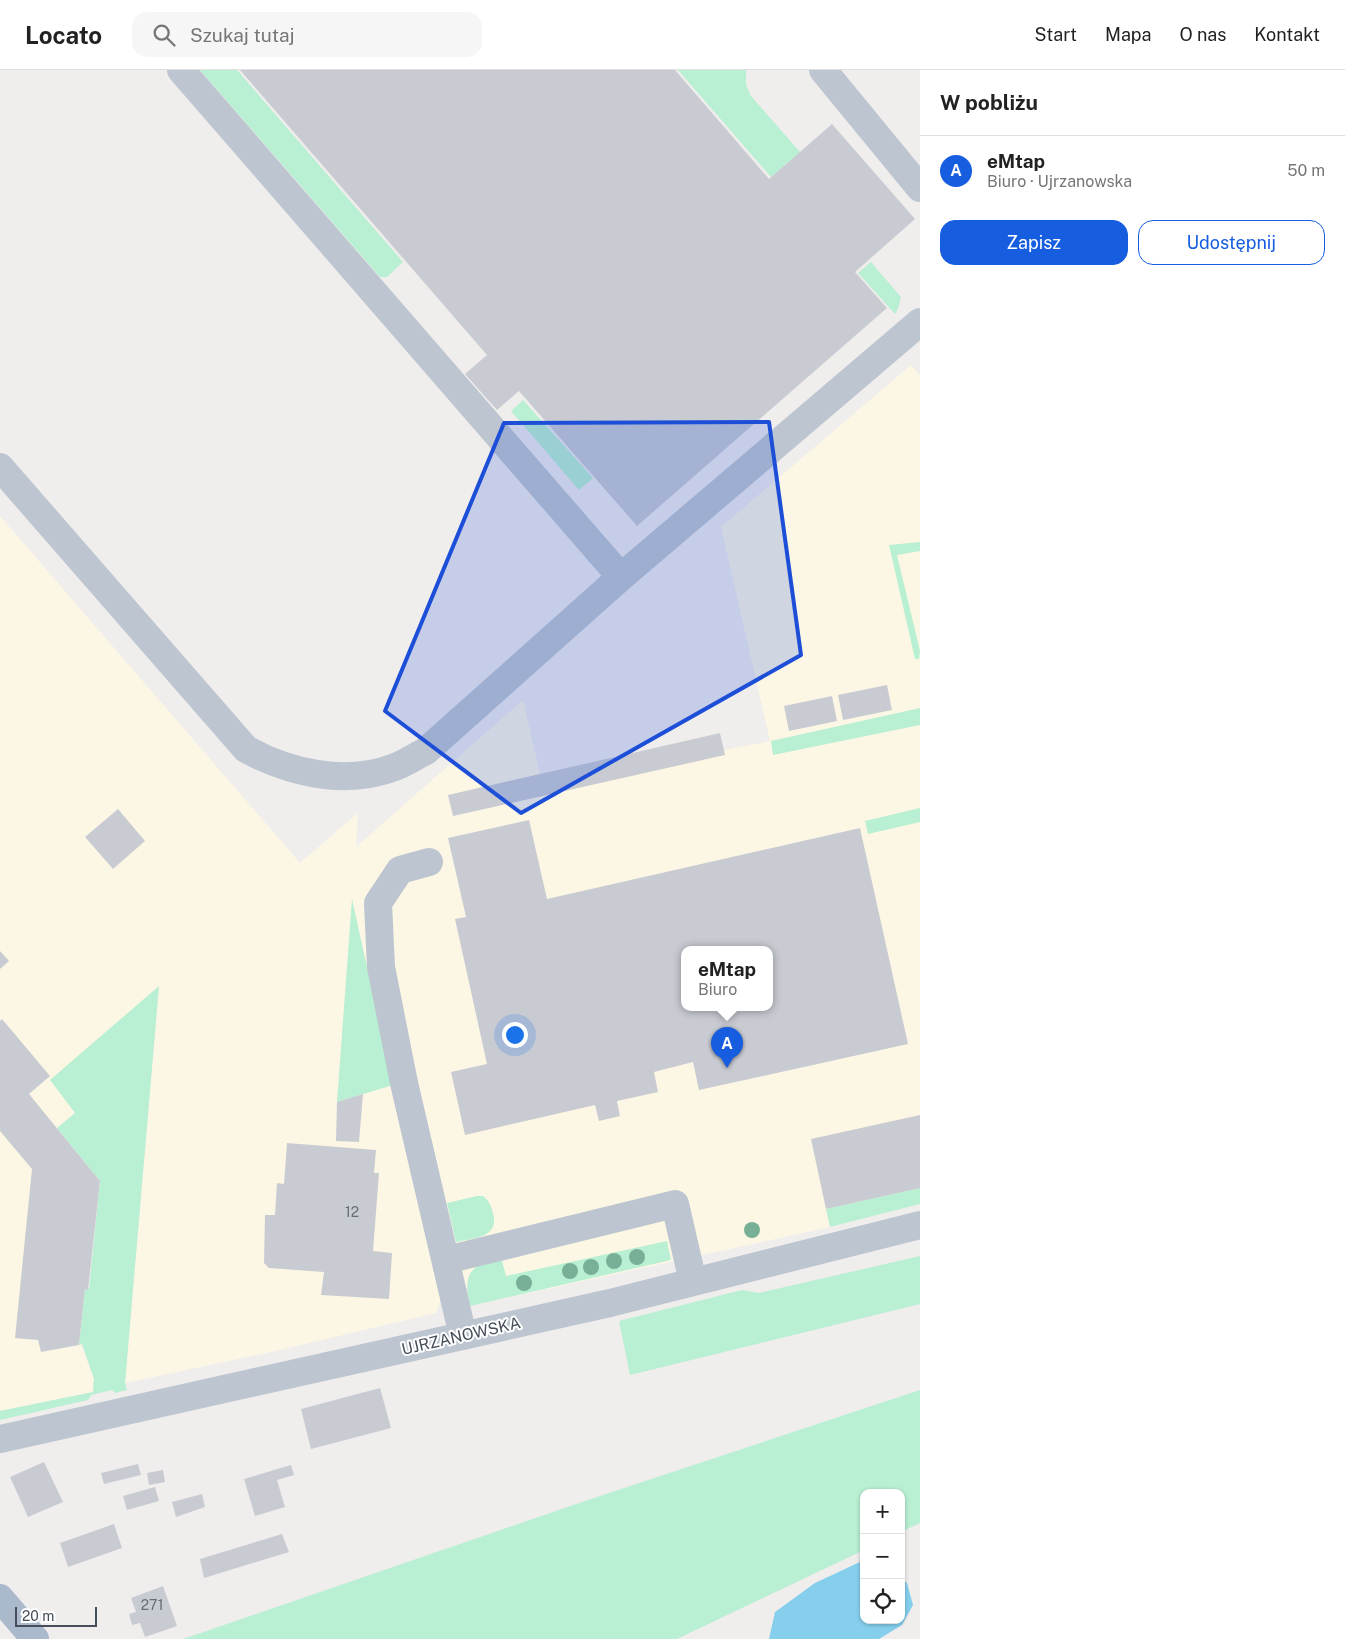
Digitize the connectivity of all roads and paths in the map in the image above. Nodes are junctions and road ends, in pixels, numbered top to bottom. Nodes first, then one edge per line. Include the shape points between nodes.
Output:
1 (180, 70) edge
2 (823, 70) edge
3 (920, 188) edge
4 (920, 322) edge
5 (0, 467) edge
6 (621, 577) junction
7 (429, 862) dead end
8 (920, 1225) edge
9 (446, 1260) junction
10 (693, 1282) junction
11 (464, 1336) junction
12 (0, 1439) edge
13 (3, 1610) edge
14 (35, 1639) edge

1 - 6 street
2 - 3 street
4 - 6 street
5 - 6 street via 246,749 271,763 304,772 356,776 394,767 426,751
7 - 9 street via 400,870 378,903 381,967
8 - 10 street, UJRZANOWSKA
9 - 10 street via 675,1204
9 - 11 street
10 - 11 street, UJRZANOWSKA
11 - 12 street, UJRZANOWSKA
13 - 14 main road

